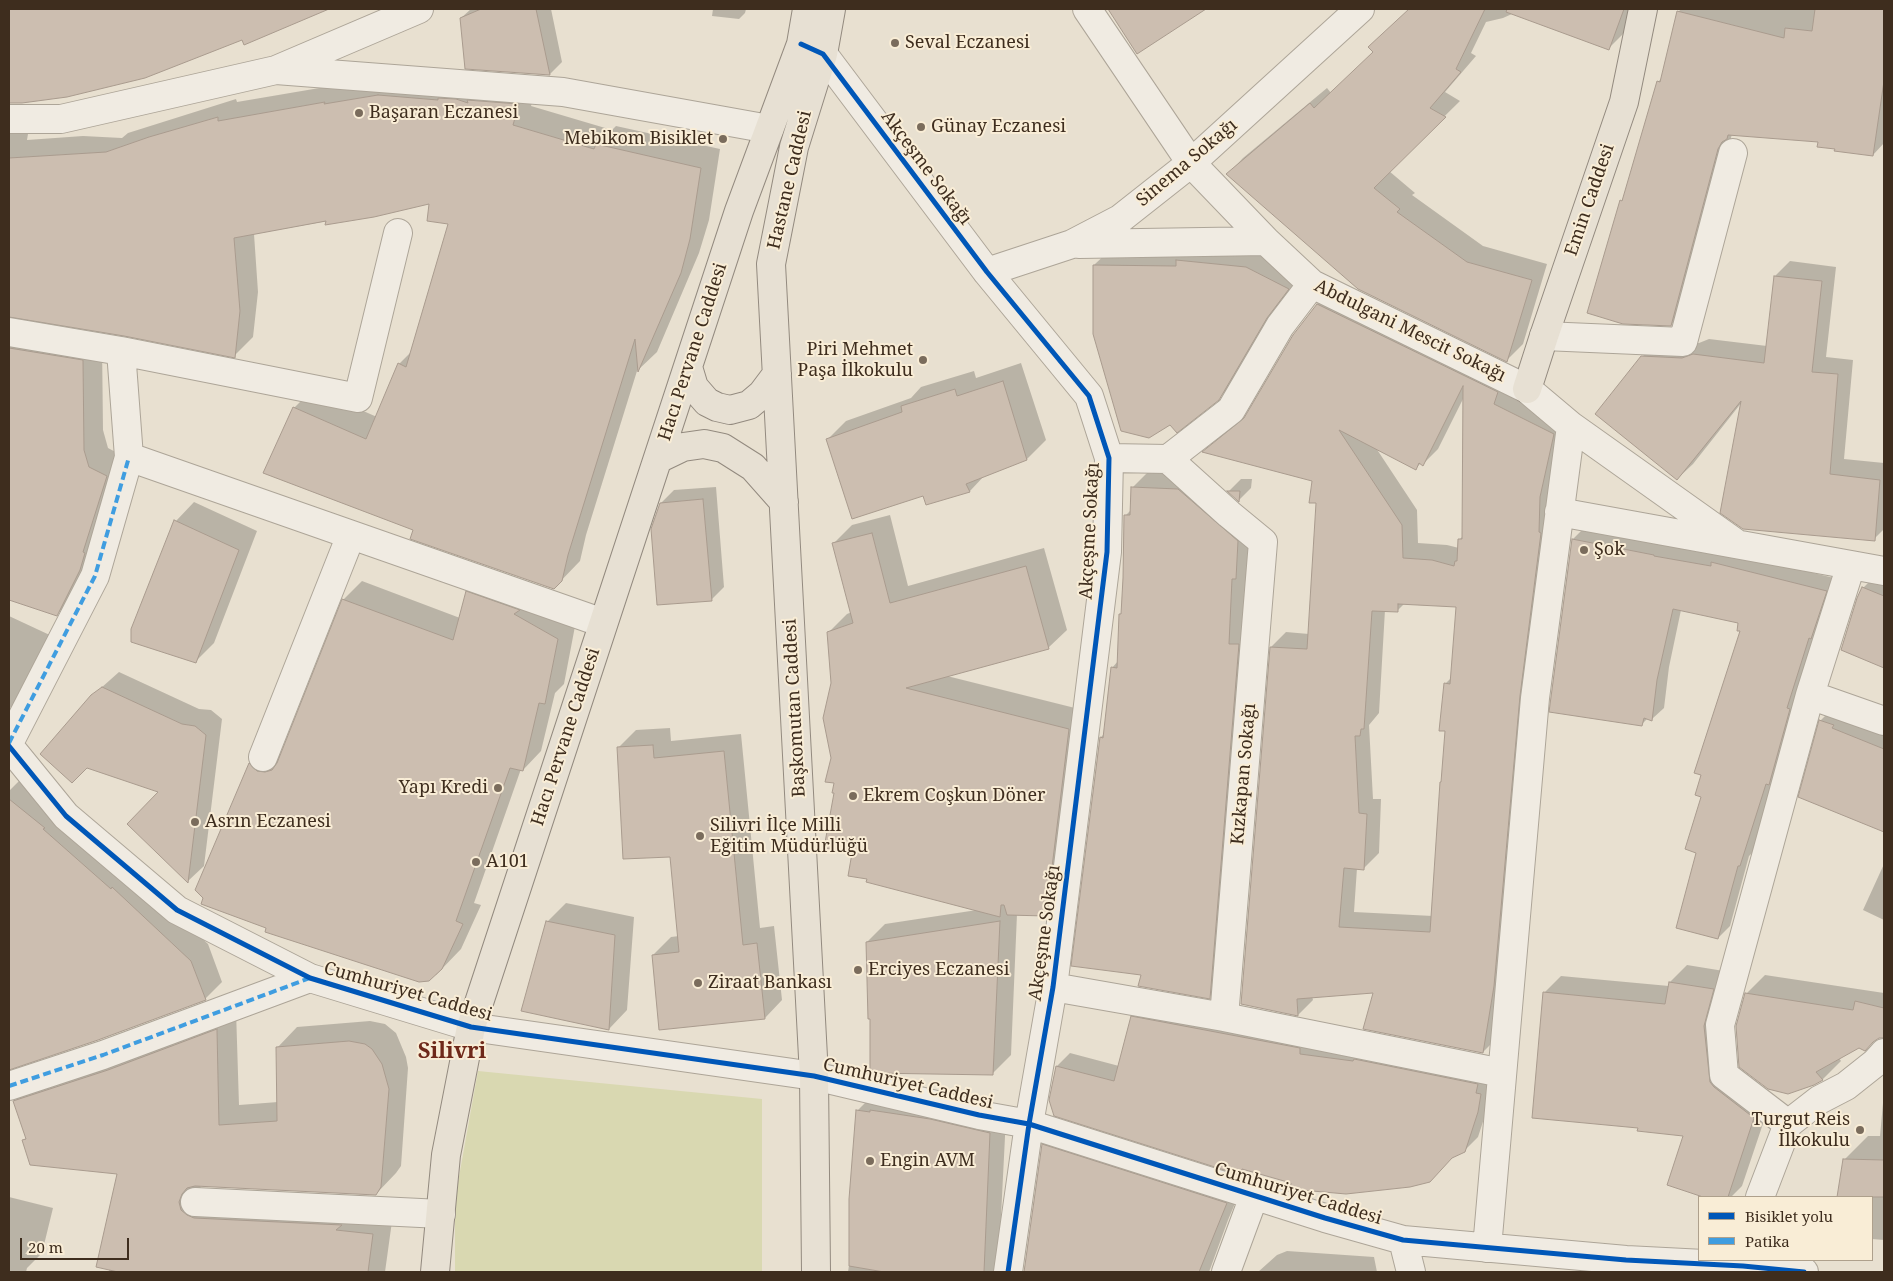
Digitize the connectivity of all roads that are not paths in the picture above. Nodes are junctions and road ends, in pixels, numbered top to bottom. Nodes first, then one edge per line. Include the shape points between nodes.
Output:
1 (419, 9) edge
2 (807, 9) edge
3 (831, 9) edge
4 (1087, 9) edge
5 (1360, 9) edge
6 (1643, 9) edge
7 (812, 49) junction
8 (276, 70) junction
9 (9, 119) edge
10 (769, 129) junction
11 (1733, 153) dead end
12 (1191, 163) junction
13 (398, 233) dead end
14 (1266, 241) junction
15 (1072, 244) junction
16 (771, 264) joint
17 (987, 272) junction
18 (1312, 284) junction
19 (9, 332) edge
20 (1544, 336) junction
21 (121, 351) junction
22 (688, 367) junction
23 (777, 374) junction
24 (1527, 389) junction
25 (1571, 426) junction
26 (129, 458) junction
27 (1110, 458) junction
28 (658, 459) junction
29 (1168, 459) junction
30 (784, 502) junction
31 (1559, 512) junction
32 (352, 535) junction
33 (1737, 544) junction
34 (1851, 565) junction
35 (1884, 570) edge
36 (603, 623) junction
37 (1810, 695) junction
38 (1884, 721) edge
39 (9, 745) edge
40 (264, 757) dead end
41 (310, 978) junction
42 (1053, 987) junction
43 (1224, 1017) junction
44 (470, 1027) junction
45 (1884, 1054) edge
46 (1502, 1073) junction
47 (814, 1076) junction
48 (9, 1086) edge
49 (1029, 1124) junction
50 (1788, 1124) junction
51 (1254, 1196) junction
52 (1760, 1196) edge
53 (195, 1202) dead end
54 (441, 1214) junction
55 (1403, 1240) junction
56 (1487, 1248) junction
57 (1744, 1263) edge
58 (435, 1272) edge
59 (816, 1272) edge
60 (1008, 1272) edge
61 (1226, 1272) edge
62 (1411, 1272) edge
63 (1804, 1272) edge

1 - 8 street
2 - 7 main road
3 - 7 main road, Hastane Caddesi
4 - 12 street, Abdulgani Mescit Sokağı
5 - 12 street, Sinema Sokağı
6 - 20 main road, Emin Caddesi via 1624,102
7 - 10 main road, Hacı Pervane Caddesi
7 - 16 main road, Hastane Caddesi
7 - 17 street, Akçeşme Sokağı
8 - 9 street via 61,119
8 - 10 street via 563,92
10 - 22 main road, Hacı Pervane Caddesi
11 - 20 street via 1683,342
12 - 14 street, Abdulgani Mescit Sokağı
12 - 15 street, Sinema Sokağı via 1120,219
13 - 21 street via 358,398
14 - 15 street
14 - 18 street, Abdulgani Mescit Sokağı
15 - 17 street, Sinema Sokağı
16 - 23 main road, Başkomutan Caddesi
17 - 27 street, Akçeşme Sokağı via 1088,396
18 - 24 street, Abdulgani Mescit Sokağı
18 - 29 street via 1280,326 1231,410
19 - 21 street
20 - 24 main road, Emin Caddesi
21 - 26 street
22 - 23 main road via 694,387 707,402 730,410 749,405
22 - 28 main road, Hacı Pervane Caddesi
23 - 30 main road, Başkomutan Caddesi
24 - 25 street, Abdulgani Mescit Sokağı
25 - 31 street
25 - 33 street, Abdulgani Mescit Sokağı
26 - 32 street
26 - 39 street via 95,576
27 - 29 street
27 - 42 street, Akçeşme Sokağı via 1107,552
28 - 30 main road via 683,448 704,444 723,448 753,467
28 - 36 main road, Hacı Pervane Caddesi
29 - 43 street, Kızkapan Sokağı via 1263,542
30 - 47 main road, Başkomutan Caddesi
31 - 33 street
31 - 46 street via 1534,698
32 - 36 street
32 - 40 street
33 - 34 street
34 - 35 street
34 - 37 street
36 - 44 main road, Hacı Pervane Caddesi
37 - 38 street
37 - 50 street via 1720,1025 1724,1076
39 - 41 street, Cumhuriyet Caddesi via 66,816 177,910
41 - 44 street, Cumhuriyet Caddesi
41 - 48 street via 103,1055
42 - 43 street
42 - 49 street, Akçeşme Sokağı
43 - 46 street
44 - 47 street, Cumhuriyet Caddesi
44 - 54 main road, Hacı Pervane Caddesi via 446,1155
45 - 50 street via 1846,1086 1819,1100
46 - 56 street
47 - 49 street, Cumhuriyet Caddesi
47 - 59 main road, Başkomutan Caddesi
49 - 51 street, Cumhuriyet Caddesi
49 - 60 street, Akçeşme Sokağı
50 - 52 street
51 - 55 street, Cumhuriyet Caddesi
51 - 61 street
53 - 54 street
54 - 58 main road, Hacı Pervane Caddesi
55 - 56 street, Cumhuriyet Caddesi
55 - 62 street
56 - 57 street, Cumhuriyet Caddesi via 1626,1260
57 - 63 street, Cumhuriyet Caddesi

